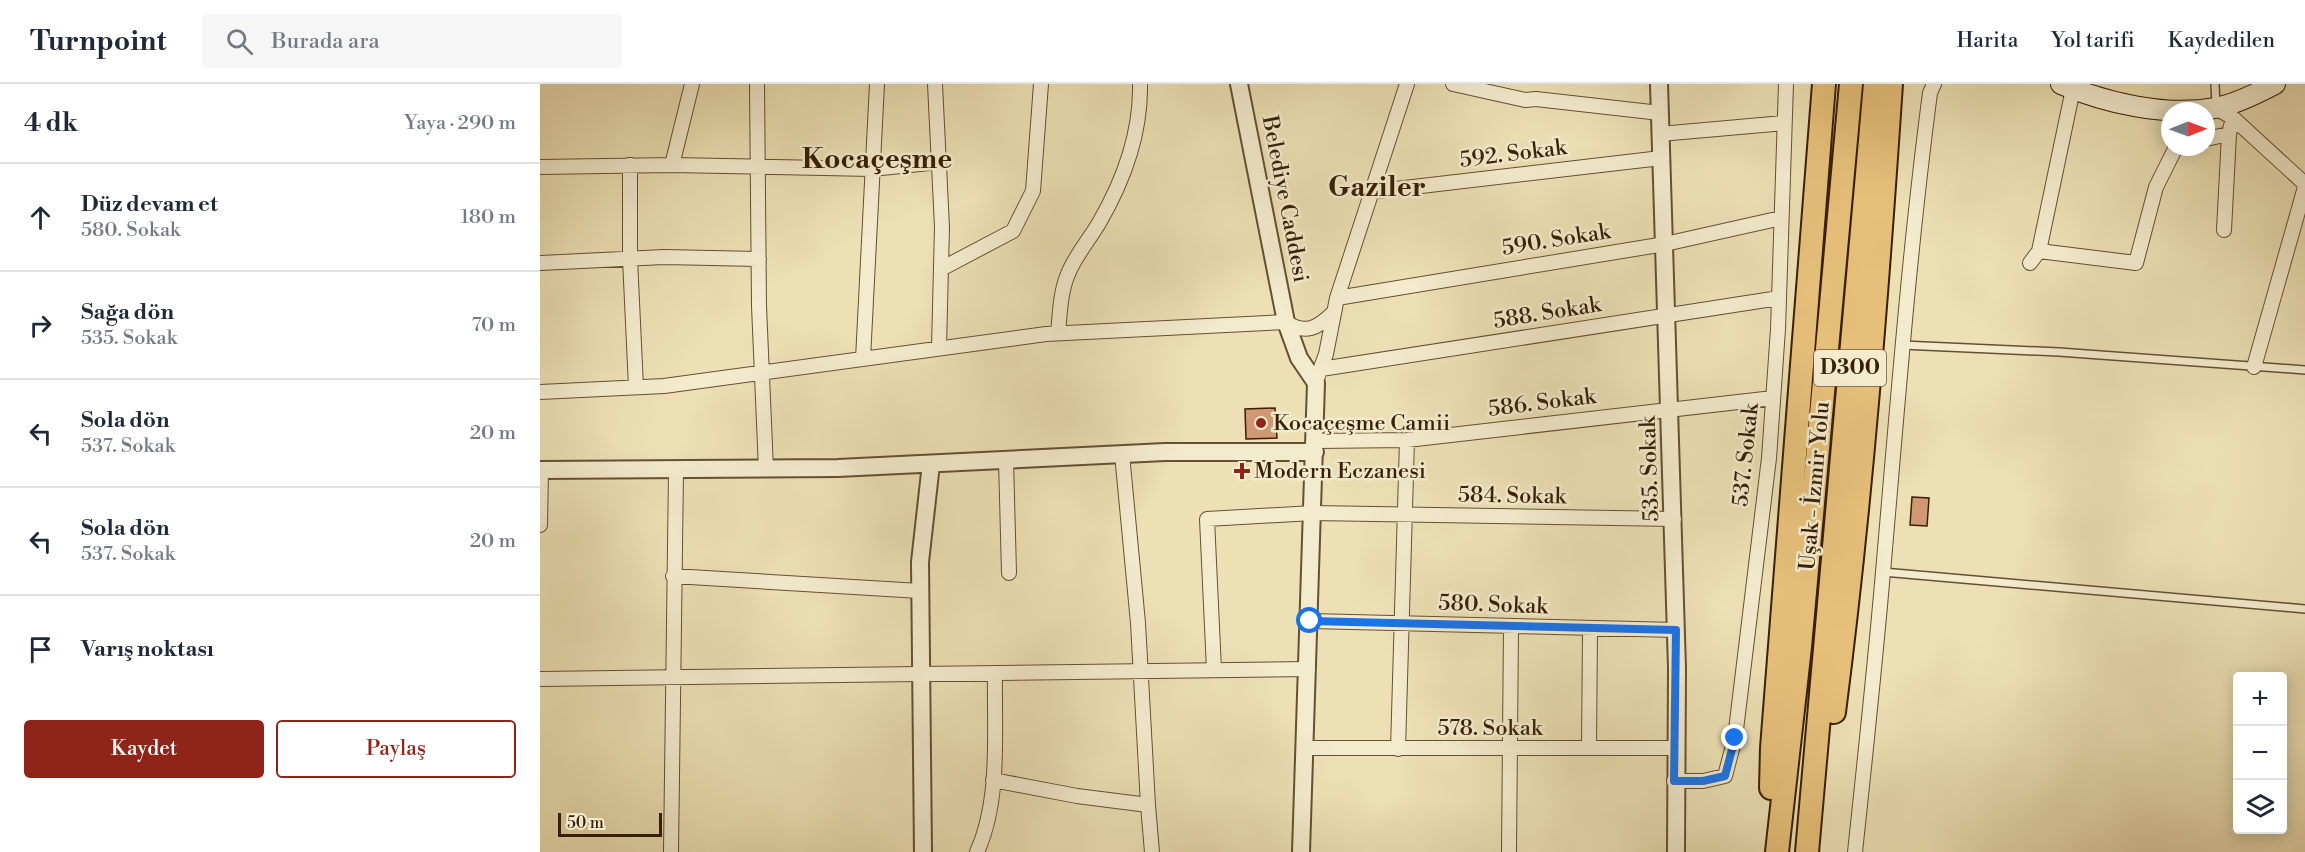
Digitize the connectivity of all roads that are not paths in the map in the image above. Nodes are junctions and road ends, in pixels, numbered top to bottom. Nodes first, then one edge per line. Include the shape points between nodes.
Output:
1 (692, 84) edge
2 (757, 84) edge
3 (877, 84) edge
4 (935, 84) edge
5 (1041, 84) edge
6 (1140, 84) edge
7 (1239, 84) edge
8 (1407, 84) edge
9 (1453, 84) edge
10 (1659, 84) edge
11 (1786, 84) edge
12 (1824, 84) edge
13 (1851, 84) edge
14 (1875, 84) edge
15 (1891, 84) edge
16 (1934, 84) edge
17 (2215, 84) edge
18 (2275, 84) edge
19 (2069, 86) edge
20 (1660, 113) junction
21 (2225, 113) junction
22 (1784, 123) junction
23 (1660, 134) junction
24 (2229, 134) junction
25 (2215, 137) edge
26 (2172, 156) edge
27 (1661, 158) junction
28 (939, 162) junction
29 (630, 165) junction
30 (672, 165) junction
31 (758, 166) junction
32 (540, 167) edge
33 (872, 169) junction
34 (2305, 186) edge
35 (1370, 192) junction
36 (1780, 218) junction
37 (2224, 230) dead end
38 (1665, 244) junction
39 (2039, 251) junction
40 (630, 259) junction
41 (759, 259) junction
42 (540, 263) edge
43 (2030, 263) dead end
44 (941, 269) junction
45 (1337, 298) junction
46 (1779, 298) junction
47 (1333, 313) junction
48 (1667, 316) junction
49 (1286, 322) junction
50 (1058, 333) junction
51 (1902, 345) junction
52 (939, 348) junction
53 (863, 359) junction
54 (2254, 367) junction
55 (2305, 370) edge
56 (762, 373) junction
57 (1318, 376) junction
58 (636, 387) junction
59 (540, 392) edge
60 (1773, 398) junction
61 (1671, 409) junction
62 (1407, 440) junction
63 (1316, 446) junction
64 (1122, 454) junction
65 (1006, 460) junction
66 (932, 464) junction
67 (541, 470) edge
68 (765, 470) junction
69 (676, 471) junction
70 (1313, 513) junction
71 (1405, 514) junction
72 (1674, 519) junction
73 (540, 525) edge
74 (1883, 572) junction
75 (1009, 573) dead end
76 (673, 576) junction
77 (920, 591) junction
78 (2305, 609) edge
79 (1310, 621) junction
80 (1402, 624) junction
81 (1511, 627) junction
82 (1590, 629) junction
83 (1676, 630) junction
84 (1308, 669) junction
85 (1214, 670) junction
86 (1139, 671) junction
87 (994, 673) junction
88 (921, 675) junction
89 (672, 678) junction
90 (540, 679) edge
91 (1304, 748) junction
92 (1589, 748) junction
93 (1675, 748) junction
94 (1398, 749) junction
95 (1510, 749) junction
96 (993, 780) junction
97 (1674, 781) junction
98 (1148, 805) junction
99 (1811, 812) junction
100 (671, 852) edge
101 (923, 852) edge
102 (977, 852) edge
103 (1152, 852) edge
104 (1301, 852) edge
105 (1509, 852) edge
106 (1676, 852) edge
107 (1771, 852) edge
108 (1777, 852) edge
109 (1807, 852) edge
110 (1855, 852) edge

1 - 30 street
2 - 31 street
3 - 33 street
4 - 28 street
5 - 44 street via 1033,192 1013,231
6 - 50 street via 1132,154 1068,274 1061,295
7 - 49 street, Belediye Caddesi
8 - 35 street
9 - 20 street via 1525,100
10 - 20 street, 535. Sokak
11 - 22 street, 537. Sokak
12 - 107 highway via 1772,748
13 - 108 highway, Uşak - İzmir Yolu / D300 via 1800,647
14 - 99 highway, Uşak - İzmir Yolu / D300
15 - 99 highway via 1875,328 1853,567 1831,730
16 - 51 street via 1922,154
17 - 21 lane
18 - 21 main road
19 - 21 main road via 2125,104
19 - 39 street
20 - 23 street, 535. Sokak
21 - 24 street
21 - 34 street
22 - 23 street
22 - 36 street, 537. Sokak
23 - 27 street, 535. Sokak
24 - 25 street
24 - 37 street
26 - 39 street via 2156,187 2136,263
27 - 35 street, 592. Sokak
27 - 38 street, 535. Sokak
28 - 33 street
28 - 44 street
29 - 30 street
29 - 32 street
29 - 40 street
30 - 31 street
31 - 33 street
31 - 41 street
33 - 53 street
34 - 54 street
35 - 45 street
36 - 38 street, 590. Sokak
36 - 46 street, 537. Sokak
38 - 45 street, 590. Sokak
38 - 48 street, 535. Sokak
39 - 43 street
40 - 41 street
40 - 42 street
40 - 58 street
41 - 56 street
44 - 52 street
45 - 47 street
46 - 48 street, 588. Sokak
46 - 60 street, 537. Sokak
47 - 49 street via 1320,327 1310,329 1297,330
47 - 57 street
48 - 57 street, 588. Sokak
48 - 61 street, 535. Sokak
49 - 50 street
49 - 57 street, Belediye Caddesi via 1299,358
50 - 52 street
51 - 54 lane
51 - 74 street
52 - 53 street
53 - 56 street
54 - 55 lane
56 - 58 street
56 - 68 street
57 - 63 street
58 - 59 street
60 - 61 street, 586. Sokak
60 - 97 street, 537. Sokak via 1769,458 1725,776
61 - 62 street, 586. Sokak
61 - 72 street, 535. Sokak
62 - 63 street, 586. Sokak
62 - 71 street
63 - 64 street
63 - 70 street
64 - 65 street
64 - 86 street
65 - 66 street
65 - 75 street
66 - 68 street
66 - 77 street
67 - 69 street
67 - 73 street
68 - 69 street
69 - 76 street
70 - 71 street, 584. Sokak
70 - 79 street
70 - 85 street, 584. Sokak via 1207,519
71 - 72 street, 584. Sokak
71 - 80 street
72 - 83 street, 535. Sokak
74 - 78 lane
74 - 110 street
76 - 77 street
76 - 89 street
77 - 88 street
79 - 80 street, 580. Sokak
79 - 84 street
80 - 81 street, 580. Sokak
80 - 94 street
81 - 82 street, 580. Sokak
81 - 95 street
82 - 83 street, 580. Sokak
82 - 92 street
83 - 93 street, 535. Sokak
84 - 85 street
84 - 91 street
85 - 86 street
86 - 87 street
86 - 98 street
87 - 88 street
87 - 96 street
88 - 89 street
88 - 101 street
89 - 90 street
89 - 100 street
91 - 94 street, 578. Sokak
91 - 104 street
92 - 93 street, 578. Sokak
92 - 95 street, 578. Sokak
93 - 97 street, 535. Sokak
94 - 95 street, 578. Sokak
95 - 105 street
96 - 98 street
96 - 102 street via 984,835
97 - 106 street, 535. Sokak
98 - 103 street
99 - 109 highway, Uşak - İzmir Yolu / D300

